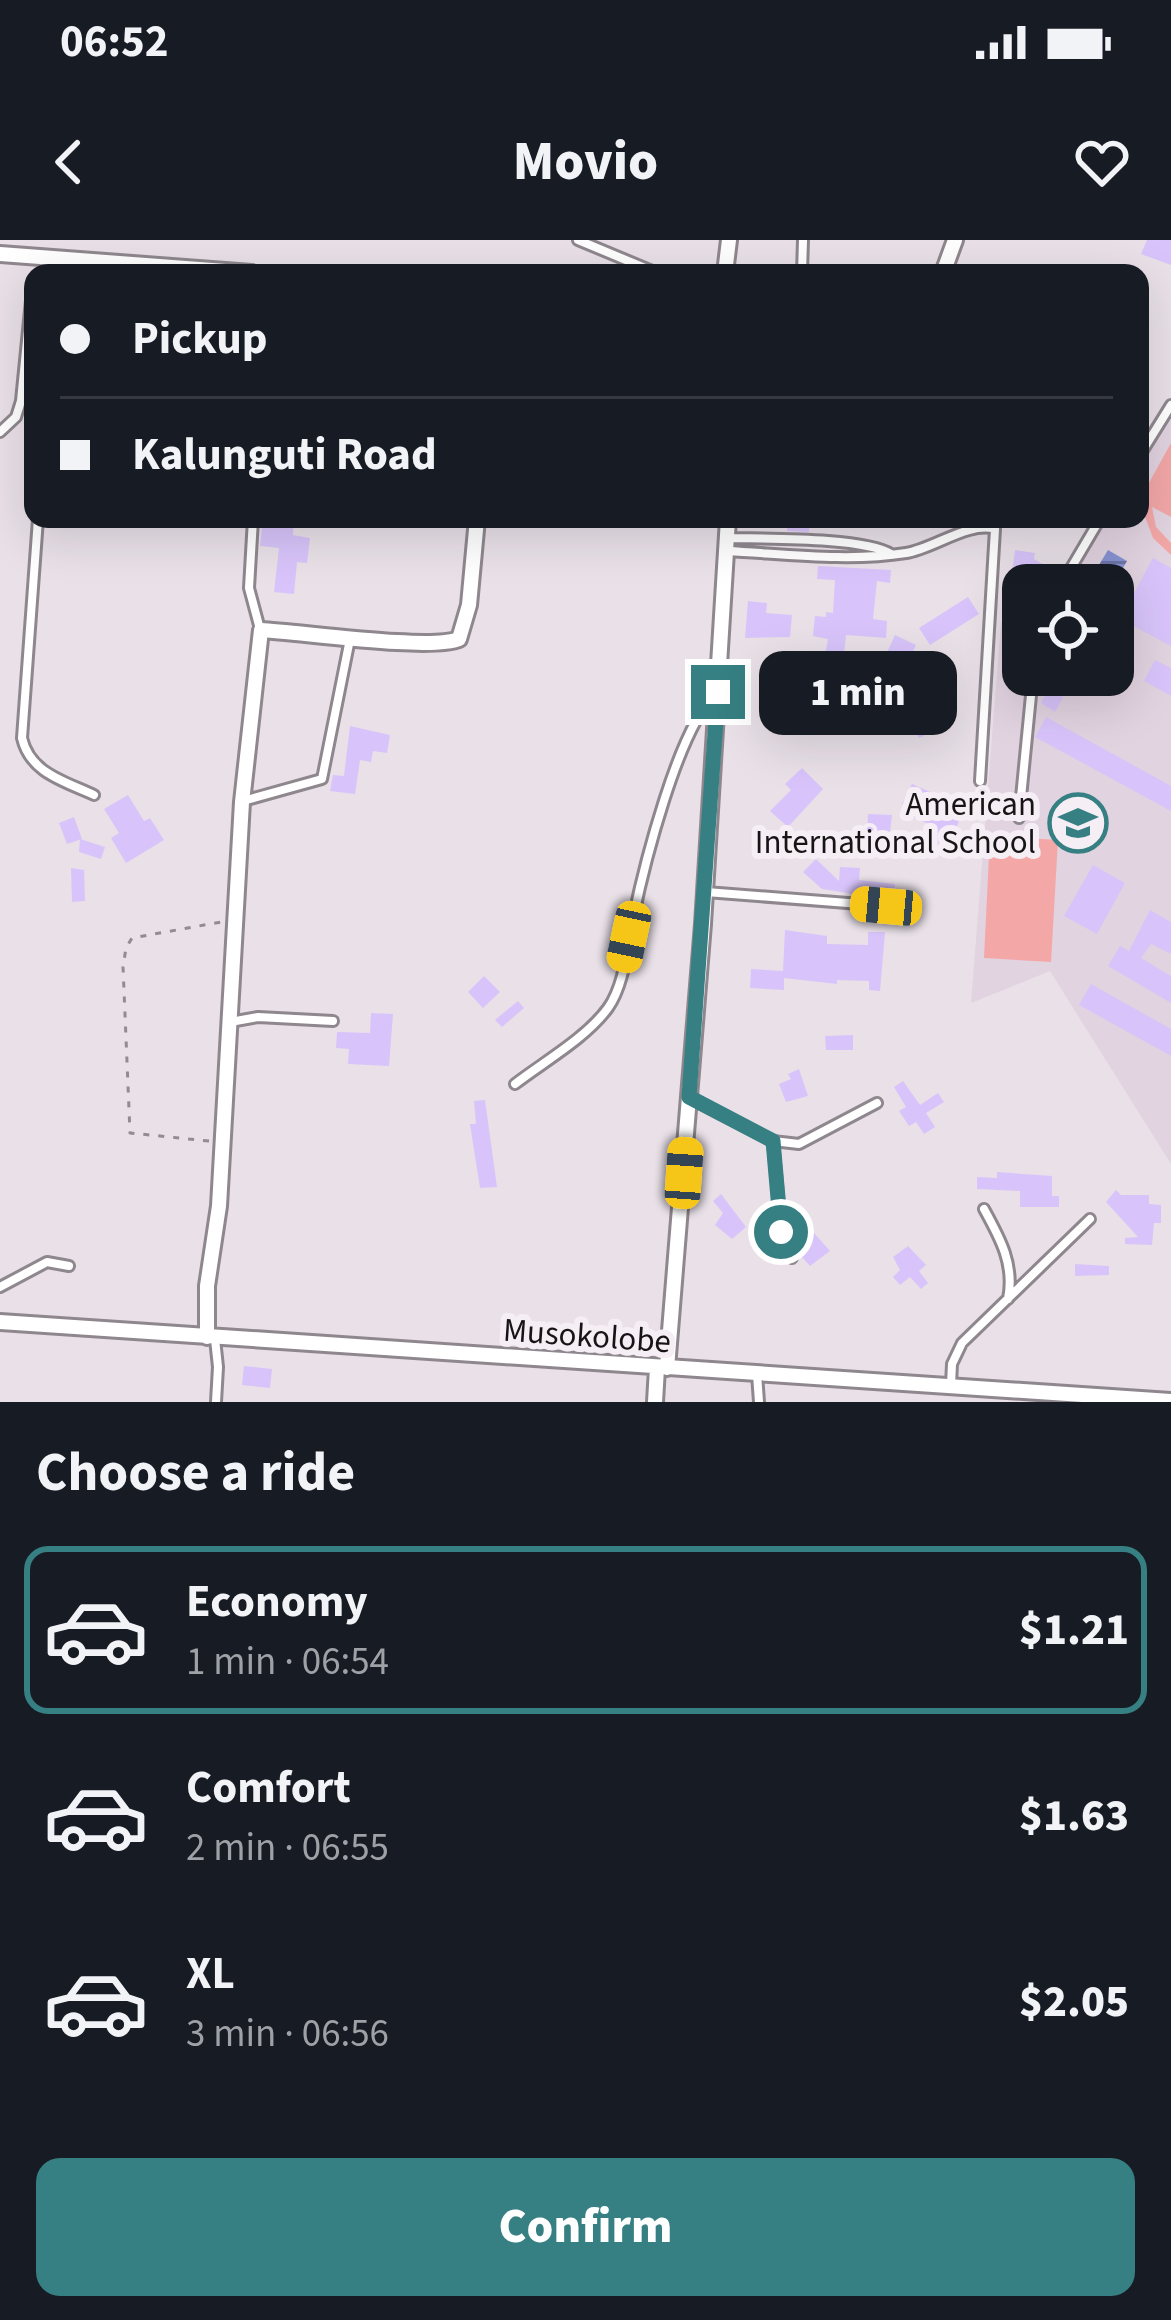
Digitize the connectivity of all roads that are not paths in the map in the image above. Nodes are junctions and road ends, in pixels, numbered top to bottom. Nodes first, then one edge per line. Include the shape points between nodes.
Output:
1 (578, 240) edge
2 (635, 264) edge
3 (24, 371) edge
4 (1171, 405) edge
5 (0, 432) edge
6 (1149, 433) edge
7 (37, 528) edge
8 (253, 528) edge
9 (476, 528) edge
10 (727, 528) edge
11 (978, 528) edge
12 (991, 528) edge
13 (1095, 528) edge
14 (726, 544) junction
15 (1073, 564) edge
16 (261, 630) junction
17 (350, 637) junction
18 (718, 692) junction
19 (1032, 696) edge
20 (980, 781) dead end
21 (94, 795) dead end
22 (242, 802) junction
23 (1019, 818) dead end
24 (705, 892) junction
25 (886, 906) dead end
26 (333, 1021) dead end
27 (228, 1022) junction
28 (515, 1084) dead end
29 (689, 1097) junction
30 (877, 1102) dead end
31 (773, 1141) junction
32 (984, 1209) dead end
33 (1090, 1219) dead end
34 (792, 1258) dead end
35 (69, 1266) dead end
36 (0, 1287) edge
37 (1008, 1300) junction
38 (0, 1322) edge
39 (211, 1338) junction
40 (662, 1368) junction
41 (757, 1375) junction
42 (951, 1385) junction
43 (1074, 1398) edge
44 (1171, 1401) edge
45 (216, 1402) edge
46 (655, 1402) edge
47 (759, 1402) edge

1 - 2 lane
3 - 5 lane via 16,417
4 - 6 lane
7 - 21 lane via 22,738 41,771
8 - 16 lane via 249,588
9 - 17 street via 459,639
10 - 14 street
11 - 14 lane via 892,554
12 - 20 lane
13 - 15 lane
14 - 18 street
16 - 17 street
16 - 22 street
17 - 22 lane via 322,778
18 - 24 street
18 - 28 lane via 688,735 610,1005
19 - 23 lane
22 - 27 street
24 - 25 lane
24 - 29 street
26 - 27 lane
27 - 39 street via 207,1286
29 - 31 lane
29 - 40 street
30 - 31 lane via 811,1140
31 - 34 lane via 782,1239
32 - 37 lane via 1009,1266
33 - 37 lane
35 - 36 lane via 47,1262
37 - 42 lane via 956,1352
38 - 39 street, Musokolobe
39 - 40 street, Musokolobe
39 - 45 lane
40 - 41 street, Musokolobe
40 - 46 street
41 - 42 street, Musokolobe
41 - 47 lane
42 - 43 street, Musokolobe
43 - 44 street, Musokolobe

